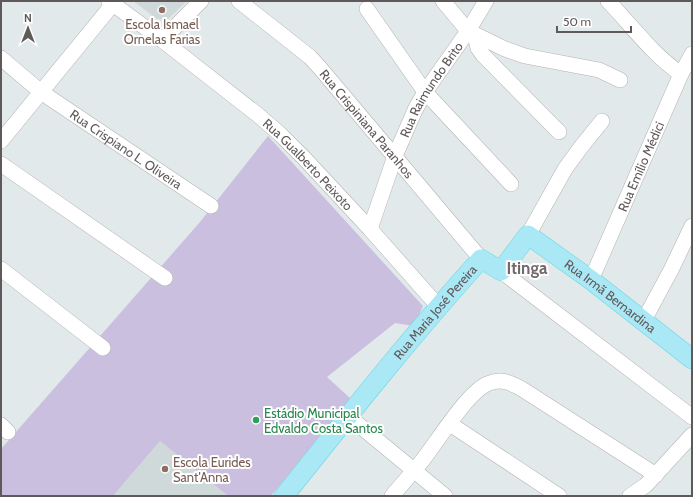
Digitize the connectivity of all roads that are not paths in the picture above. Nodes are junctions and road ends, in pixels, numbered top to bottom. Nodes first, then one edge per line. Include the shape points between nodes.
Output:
1 (201, 1) edge
2 (240, 1) edge
3 (442, 1) edge
4 (486, 1) edge
5 (608, 1) edge
6 (111, 2) edge
7 (367, 9) dead end
8 (472, 33) junction
9 (162, 40) junction
10 (692, 54) edge
11 (1, 58) edge
12 (681, 74) junction
13 (620, 80) dead end
14 (40, 92) junction
15 (425, 92) junction
16 (602, 121) dead end
17 (558, 132) dead end
18 (1, 141) edge
19 (395, 156) junction
20 (1, 164) edge
21 (512, 184) dead end
22 (211, 206) dead end
23 (692, 226) edge
24 (370, 229) junction
25 (528, 235) junction
26 (482, 259) junction
27 (1, 269) edge
28 (501, 271) junction
29 (165, 278) dead end
30 (591, 280) junction
31 (438, 306) junction
32 (644, 320) junction
33 (103, 348) dead end
34 (692, 359) edge
35 (348, 416) junction
36 (692, 417) edge
37 (450, 424) junction
38 (692, 435) edge
39 (656, 475) junction
40 (408, 483) edge
41 (284, 496) edge
42 (392, 496) edge
43 (444, 496) edge
44 (559, 496) edge
45 (630, 496) edge

1 - 9 street
2 - 19 street, Rua Crispiniana Paranhos via 310,57
3 - 8 street
4 - 8 street, Rua Raimundo Brito
5 - 12 street via 668,65
6 - 9 street
6 - 14 street
7 - 15 street
8 - 13 street via 515,53 599,70
8 - 15 street, Rua Raimundo Brito
8 - 17 street via 483,55
9 - 24 street, Rua Gualberto Peixoto via 281,135
10 - 12 street, Rua Emílio Médici
11 - 14 street, Rua Crispiano L. Oliveira
12 - 30 street, Rua Emílio Médici
14 - 18 street
14 - 22 street, Rua Crispiano L. Oliveira
15 - 19 street, Rua Raimundo Brito
15 - 21 street
16 - 25 street via 565,169
19 - 24 street, Rua Raimundo Brito
19 - 26 street, Rua Crispiniana Paranhos
20 - 29 street
23 - 32 street
24 - 31 street, Rua Gualberto Peixoto
25 - 28 main road
25 - 30 main road, Rua Irmã Bernardina
26 - 28 main road, Rua Maria José Pereira
26 - 31 main road, Rua Maria José Pereira
27 - 33 street
28 - 36 street, Rua Maria José Pereira
30 - 32 main road, Rua Irmã Bernardina
31 - 35 main road, Rua Maria José Pereira
32 - 34 main road, Rua Irmã Bernardina
35 - 40 street
35 - 41 main road, Rua Maria José Pereira
37 - 39 street via 466,403 486,384 499,380 509,381
37 - 40 street
37 - 44 street
38 - 39 street
39 - 45 street
40 - 42 street
40 - 43 street

